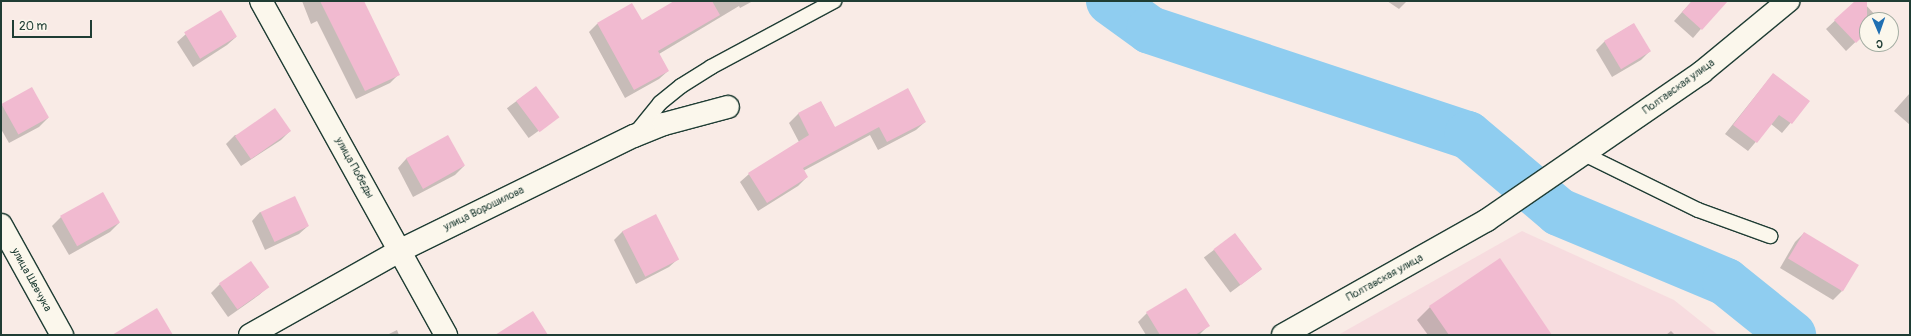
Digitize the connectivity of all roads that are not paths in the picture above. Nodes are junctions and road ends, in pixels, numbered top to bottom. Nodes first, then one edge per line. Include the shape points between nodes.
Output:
1 (261, 1) edge
2 (834, 1) edge
3 (1788, 1) edge
4 (728, 107) dead end
5 (634, 136) junction
6 (1584, 154) junction
7 (1, 225) edge
8 (1770, 236) dead end
9 (399, 251) junction
10 (62, 335) edge
11 (250, 335) edge
12 (446, 335) edge
13 (1283, 335) edge

1 - 9 street, улица Победы
2 - 5 lane via 711,67 681,86 660,103
3 - 6 street, Полтавская улица via 1702,72
4 - 5 street, улица Ворошилова via 664,124
5 - 9 street, улица Ворошилова
6 - 8 lane via 1698,210
6 - 13 street, Полтавская улица via 1487,220
7 - 10 street, улица Шевчука
9 - 11 street, улица Ворошилова
9 - 12 street, улица Победы

